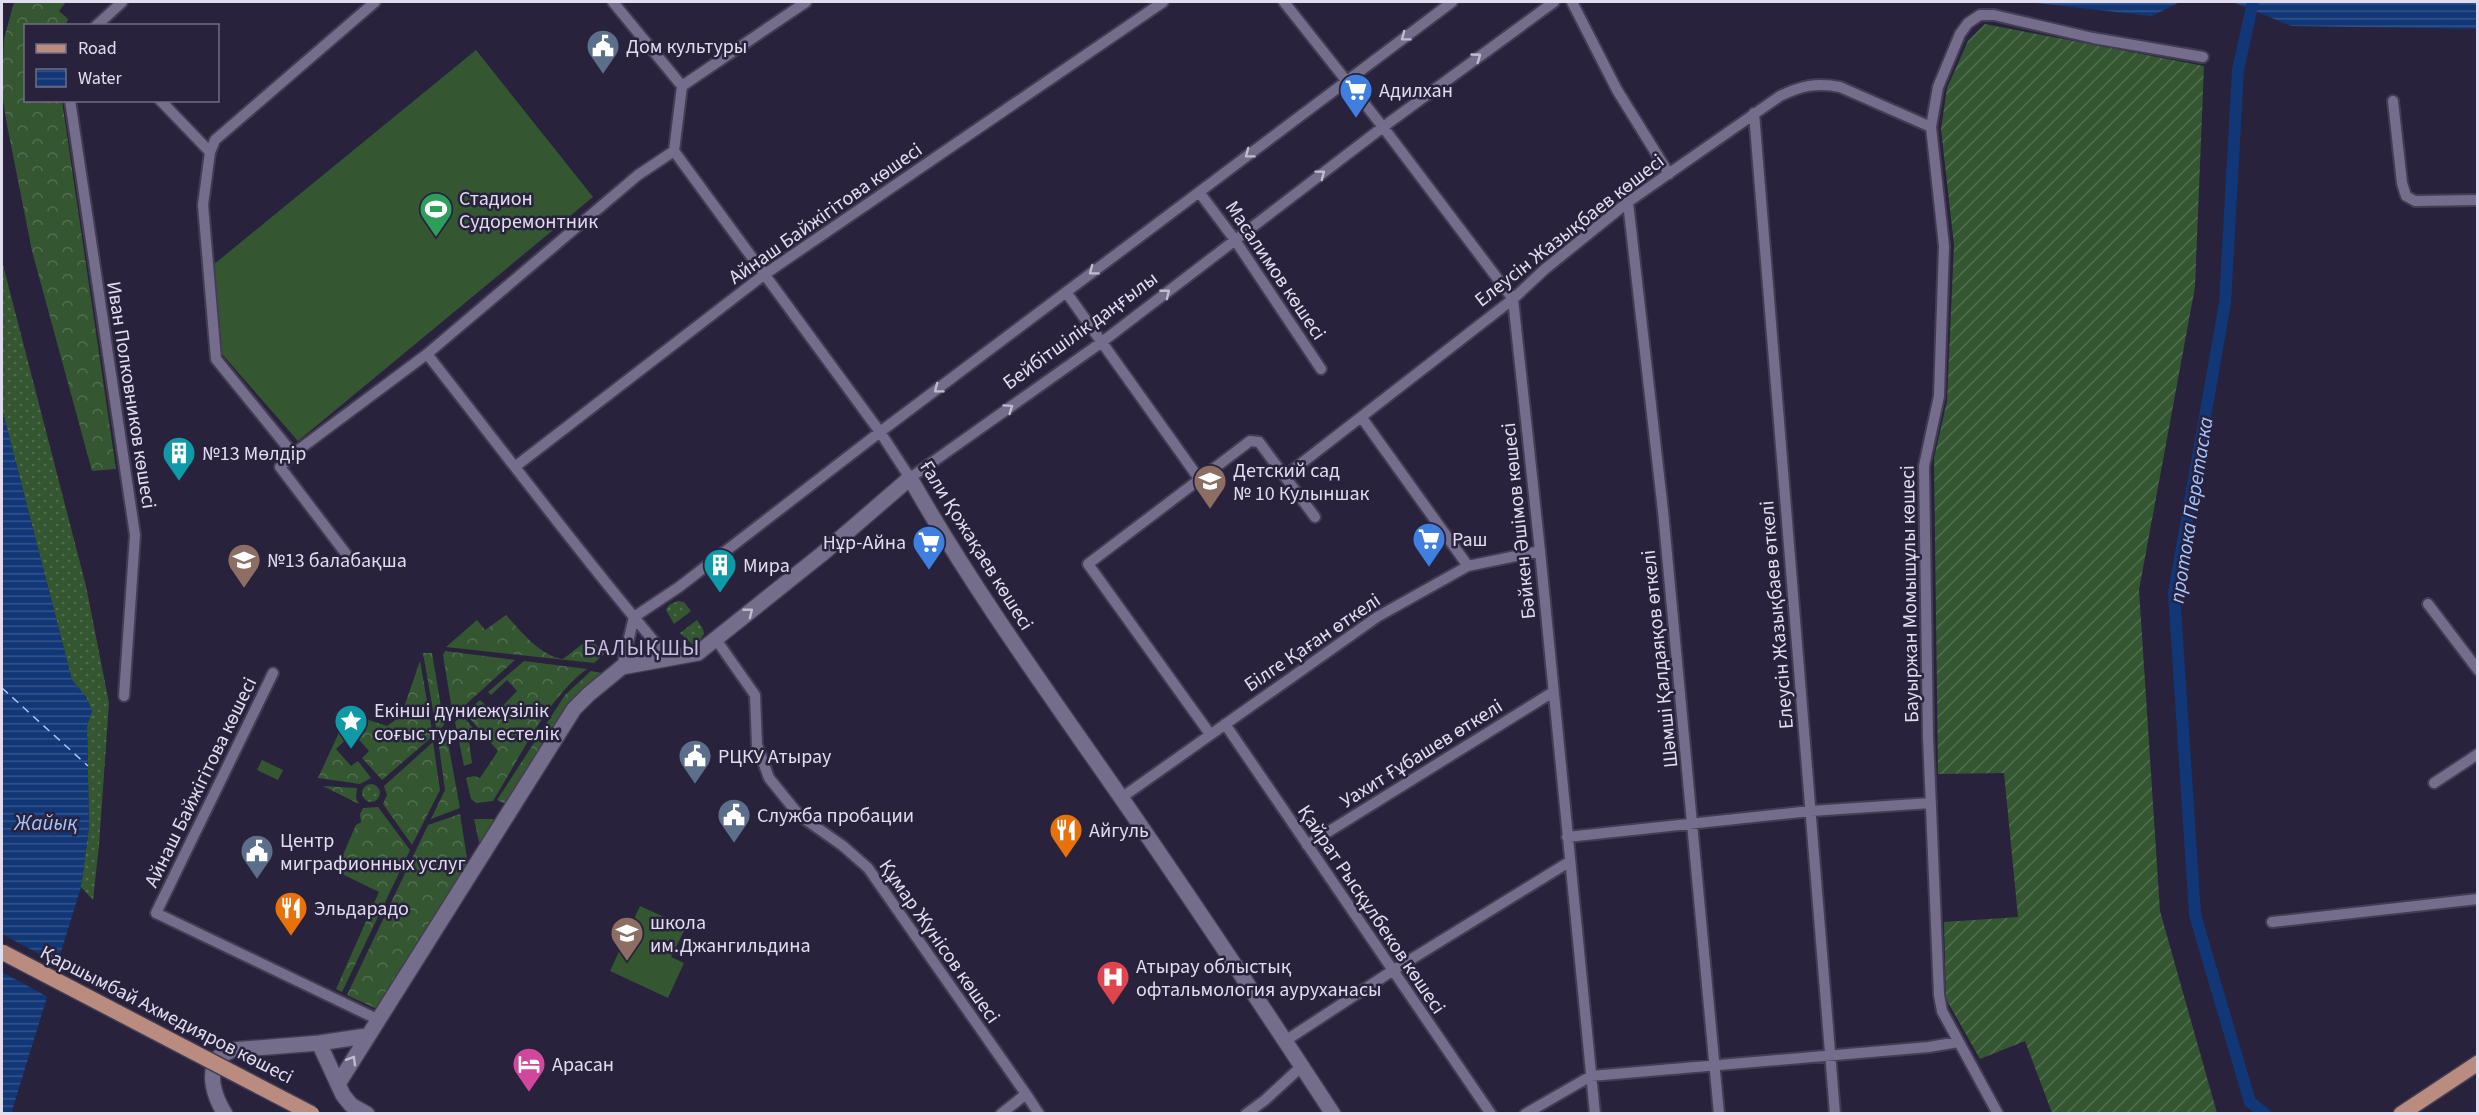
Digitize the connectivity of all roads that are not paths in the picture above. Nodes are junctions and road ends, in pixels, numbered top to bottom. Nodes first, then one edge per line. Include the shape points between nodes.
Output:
1 (122, 2) edge
2 (375, 2) edge
3 (613, 2) edge
4 (806, 2) edge
5 (1163, 2) edge
6 (1284, 2) edge
7 (1452, 2) edge
8 (1554, 2) edge
9 (1572, 2) edge
10 (98, 24) edge
11 (2203, 57) dead end
12 (1346, 82) junction
13 (682, 86) junction
14 (2393, 101) dead end
15 (70, 102) edge
16 (162, 102) edge
17 (1754, 113) junction
18 (1383, 127) junction
19 (1931, 127) junction
20 (675, 151) junction
21 (210, 152) junction
22 (1669, 174) junction
23 (1199, 192) junction
24 (2478, 200) edge
25 (1628, 202) junction
26 (1235, 240) junction
27 (765, 274) junction
28 (1066, 292) junction
29 (1513, 298) junction
30 (1102, 342) junction
31 (427, 354) junction
32 (1321, 369) dead end
33 (1362, 418) junction
34 (880, 432) junction
35 (293, 454) junction
36 (516, 466) junction
37 (1285, 476) junction
38 (910, 478) junction
39 (1200, 480) junction
40 (1315, 518) dead end
41 (1540, 551) junction
42 (350, 559) dead end
43 (1468, 566) junction
44 (2428, 604) dead end
45 (634, 618) junction
46 (715, 638) junction
47 (669, 659) junction
48 (622, 667) junction
49 (2478, 670) edge
50 (273, 673) dead end
51 (1553, 692) junction
52 (124, 696) dead end
53 (1225, 724) junction
54 (1210, 734) junction
55 (2478, 754) edge
56 (2434, 783) dead end
57 (1121, 798) junction
58 (1931, 803) junction
59 (1811, 811) junction
60 (1694, 825) junction
61 (1567, 837) junction
62 (1307, 846) junction
63 (1569, 862) junction
64 (2478, 900) edge
65 (2272, 922) dead end
66 (2, 952) edge
67 (1392, 971) junction
68 (377, 1019) junction
69 (366, 1036) junction
70 (1285, 1041) junction
71 (1958, 1042) junction
72 (319, 1043) junction
73 (1830, 1055) junction
74 (2478, 1063) edge
75 (1302, 1066) junction
76 (1715, 1066) junction
77 (1591, 1076) junction
78 (338, 1084) junction
79 (1026, 1094) junction
80 (225, 1113) edge
81 (312, 1113) edge
82 (367, 1113) edge
83 (1001, 1113) edge
84 (1039, 1113) edge
85 (1246, 1113) edge
86 (1333, 1113) edge
87 (1491, 1113) edge
88 (1525, 1113) edge
89 (1595, 1113) edge
90 (1719, 1113) edge
91 (1836, 1113) edge
92 (1998, 1113) edge
93 (2400, 1113) edge

1 - 10 street
2 - 21 street via 215,140
3 - 13 street
4 - 13 street
5 - 27 street, Айнаш Байжігітова көшесі
6 - 12 street
7 -> 12 street, Бейбітшілік даңғылы
18 -> 8 street, Бейбітшілік даңғылы
9 - 22 street via 1617,90
11 - 19 street, Бауыржан Момышұлы көшесі via 1980,15 1960,34 1938,87
12 - 18 street
12 -> 23 street, Бейбітшілік даңғылы
13 - 20 street
14 - 24 street via 2406,196 2415,201
15 - 52 street, Иван Полковников көшесі via 135,535
16 - 21 street
17 - 19 street, Елеусін Жазықбаев көшесі via 1794,90 1825,84
17 - 22 street, Елеусін Жазықбаев көшесі
17 - 59 street, Елеусін Жазықбаев өткелі
26 -> 18 street, Бейбітшілік даңғылы
18 - 29 street
19 - 58 street, Бауыржан Момышұлы көшесі via 1944,246 1939,396 1924,466
20 - 27 street, Ғали Қожақаев көшесі
20 - 31 street via 638,175
21 - 35 street via 203,205 216,359
22 - 25 street, Елеусін Жазықбаев көшесі
23 - 26 street, Масалимов көшесі
23 -> 28 street, Бейбітшілік даңғылы
25 - 29 street, Елеусін Жазықбаев көшесі
25 - 60 street, Шәмші Қалдаяқов өткелі
30 -> 26 street, Бейбітшілік даңғылы
26 - 32 street, Масалимов көшесі
27 - 34 street, Ғали Қожақаев көшесі
27 - 36 street, Айнаш Байжігітова көшесі
28 - 30 street
28 -> 34 street, Бейбітшілік даңғылы
29 - 33 street, Елеусін Жазықбаев көшесі
29 - 41 street, Бәйкен Әшімов көшесі
38 -> 30 street, Бейбітшілік даңғылы
30 - 39 street
31 - 35 street
31 - 36 street
33 - 37 street, Елеусін Жазықбаев көшесі
33 - 43 street
34 - 38 street, Ғали Қожақаев көшесі
34 - 45 street, Бейбітшілік даңғылы
35 - 42 street via 280,467
36 - 45 street
37 - 39 street via 1255,440
37 - 40 street
46 -> 38 street, Бейбітшілік даңғылы
38 - 57 street, Ғали Қожақаев көшесі via 942,534
39 - 54 street via 1088,564
41 - 43 street, Білге Қаған өткелі
41 - 51 street, Бәйкен Әшімов көшесі
43 - 53 street, Білге Қаған өткелі via 1377,618
44 - 49 street
45 - 47 street
45 - 48 street
46 - 47 street, Бейбітшілік даңғылы via 698,652
46 - 79 street, Құмар Жүнісов көшесі via 755,695 757,745 769,778 799,815 868,868
47 - 48 street, Бейбітшілік даңғылы
48 - 68 street, Бейбітшілік даңғылы via 574,709
50 - 68 street, Айнаш Байжігітова көшесі via 156,913
51 - 61 street, Бәйкен Әшімов көшесі
51 - 62 street, Уахит Ғұбашев өткелі
53 - 54 street, Білге Қаған өткелі
53 - 62 street, Қайрат Рысқұлбеков көшесі
54 - 57 street, Білге Қаған өткелі
55 - 56 street
57 - 70 street, Ғали Қожақаев көшесі
58 - 59 street
58 - 71 street, Бауыржан Момышұлы көшесі via 1939,995 1942,1011
59 - 60 street
59 - 73 street, Елеусін Жазықбаев өткелі
60 - 61 street
60 - 76 street, Шәмші Қалдаяқов өткелі
61 - 63 street, Бәйкен Әшімов көшесі
62 - 67 street, Қайрат Рысқұлбеков көшесі
63 - 67 street
63 - 77 street, Бәйкен Әшімов көшесі
64 - 65 street
66 - 81 main road, Қаршымбай Ахмедияров көшесі, bridge
67 - 70 street
67 - 87 street, Қайрат Рысқұлбеков көшесі
68 - 69 street, Бейбітшілік даңғылы
69 - 72 street
78 -> 69 street, Бейбітшілік даңғылы
70 - 75 street, Ғали Қожақаев көшесі
71 - 73 street
71 - 92 street, Бауыржан Момышұлы көшесі
72 - 78 street
72 - 80 street via 232,1050 220,1057 213,1072 213,1090
73 - 76 street
73 - 91 street, Елеусін Жазықбаев өткелі
74 - 93 main road
75 - 85 street
75 - 86 street, Ғали Қожақаев көшесі
76 - 77 street
76 - 90 street, Шәмші Қалдаяқов өткелі
77 - 88 street
77 - 89 street, Бәйкен Әшімов көшесі
78 - 82 street via 351,1105
79 - 83 street
79 - 84 street, Құмар Жүнісов көшесі

